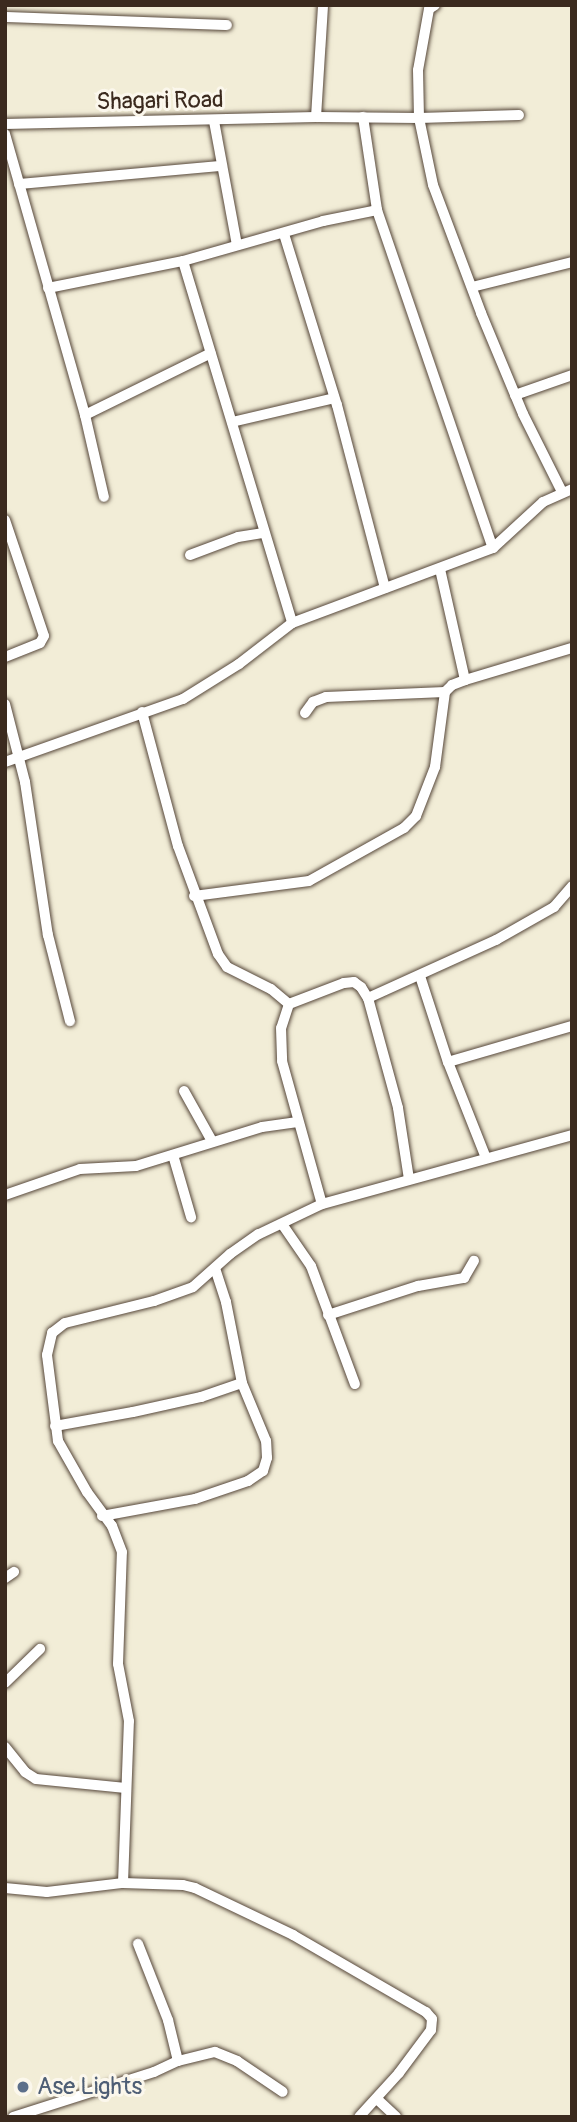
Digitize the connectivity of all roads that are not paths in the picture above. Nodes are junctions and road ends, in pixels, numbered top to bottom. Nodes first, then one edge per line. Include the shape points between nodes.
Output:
1 (323, 5) edge
2 (435, 5) edge
3 (5, 17) edge
4 (227, 25) dead end
5 (519, 116) dead end
6 (316, 117) junction
7 (363, 117) junction
8 (419, 118) junction
9 (214, 121) junction
10 (5, 124) edge
11 (5, 134) edge
12 (220, 166) junction
13 (19, 184) junction
14 (377, 210) junction
15 (284, 233) junction
16 (237, 245) junction
17 (183, 261) junction
18 (572, 262) edge
19 (472, 287) junction
20 (48, 288) junction
21 (211, 353) junction
22 (572, 375) edge
23 (515, 395) junction
24 (334, 398) junction
25 (85, 415) junction
26 (232, 422) junction
27 (567, 490) edge
28 (104, 497) dead end
29 (5, 520) edge
30 (264, 533) junction
31 (493, 548) junction
32 (190, 555) dead end
33 (440, 569) junction
34 (385, 588) junction
35 (292, 623) junction
36 (572, 648) edge
37 (5, 657) edge
38 (465, 680) junction
39 (445, 692) junction
40 (5, 705) edge
41 (142, 712) junction
42 (305, 713) dead end
43 (18, 756) junction
44 (5, 762) edge
45 (572, 886) edge
46 (194, 896) junction
47 (420, 976) junction
48 (368, 998) junction
49 (289, 1004) junction
50 (71, 1021) dead end
51 (572, 1026) edge
52 (448, 1062) junction
53 (184, 1091) dead end
54 (296, 1122) junction
55 (572, 1135) edge
56 (212, 1141) junction
57 (173, 1155) junction
58 (486, 1158) junction
59 (409, 1179) junction
60 (5, 1195) edge
61 (323, 1204) junction
62 (191, 1217) dead end
63 (282, 1224) junction
64 (474, 1261) dead end
65 (215, 1269) junction
66 (328, 1315) junction
67 (242, 1383) junction
68 (355, 1384) dead end
69 (55, 1426) junction
70 (102, 1516) junction
71 (40, 1648) dead end
72 (5, 1683) edge
73 (5, 1746) edge
74 (126, 1788) junction
75 (122, 1884) junction
76 (5, 1888) edge
77 (138, 1944) dead end
78 (178, 2061) junction
79 (283, 2092) dead end
80 (377, 2099) junction
81 (13, 2117) edge
82 (359, 2117) edge
83 (396, 2117) edge

1 - 6 street
2 - 8 street via 429,9 418,70
3 - 4 street
5 - 8 street, Shagari Road
6 - 7 street, Shagari Road
6 - 9 street, Shagari Road
7 - 8 street, Shagari Road
7 - 14 street
8 - 19 street via 433,185
9 - 10 street, Shagari Road
9 - 12 street
11 - 13 street
12 - 13 street
12 - 16 street
13 - 20 street
14 - 15 street
14 - 31 street
15 - 16 street
15 - 24 street
16 - 17 street
17 - 20 street
17 - 21 street
18 - 19 street
19 - 23 street
20 - 25 street
21 - 25 street
21 - 26 street
22 - 23 street
23 - 27 street
24 - 26 street
24 - 34 street
25 - 28 street
26 - 30 street
27 - 31 street via 543,502
29 - 37 street via 44,635 40,642
30 - 32 street via 238,537
30 - 35 street
31 - 33 street
33 - 34 street
33 - 38 street
34 - 35 street
35 - 41 street via 183,699
36 - 38 street
38 - 39 street
39 - 42 street via 326,697 313,702
39 - 46 street via 435,767 416,816 404,828 298,885
40 - 43 street
41 - 43 street
41 - 46 street
43 - 44 street
43 - 50 street via 48,935
45 - 47 street via 554,907
46 - 49 street via 227,967 271,989
47 - 48 street
47 - 52 street
48 - 49 street via 354,982
48 - 59 street via 398,1108
49 - 54 street via 280,1042
51 - 52 street
52 - 58 street
53 - 56 street
54 - 56 street via 262,1126
54 - 61 street
55 - 58 street
56 - 57 street
57 - 60 street via 136,1166 80,1169
57 - 62 street
58 - 59 street
59 - 61 street
61 - 63 street
63 - 65 street via 253,1238
63 - 66 street via 311,1266
64 - 66 street via 464,1278 418,1286
65 - 67 street
65 - 69 street via 184,1291 58,1326 47,1355
66 - 68 street
67 - 69 street via 144,1410
67 - 70 street via 266,1441 263,1471 248,1481 195,1499
69 - 70 street via 70,1466
70 - 74 street via 119,1539 123,1563 118,1664 129,1721
71 - 72 street
73 - 74 street via 36,1779
74 - 75 street
75 - 76 street via 57,1892
75 - 80 street via 195,1888 293,1935 431,2016 430,2030
77 - 78 street via 168,2020
78 - 79 street via 215,2052
78 - 81 street
80 - 82 street
80 - 83 street

